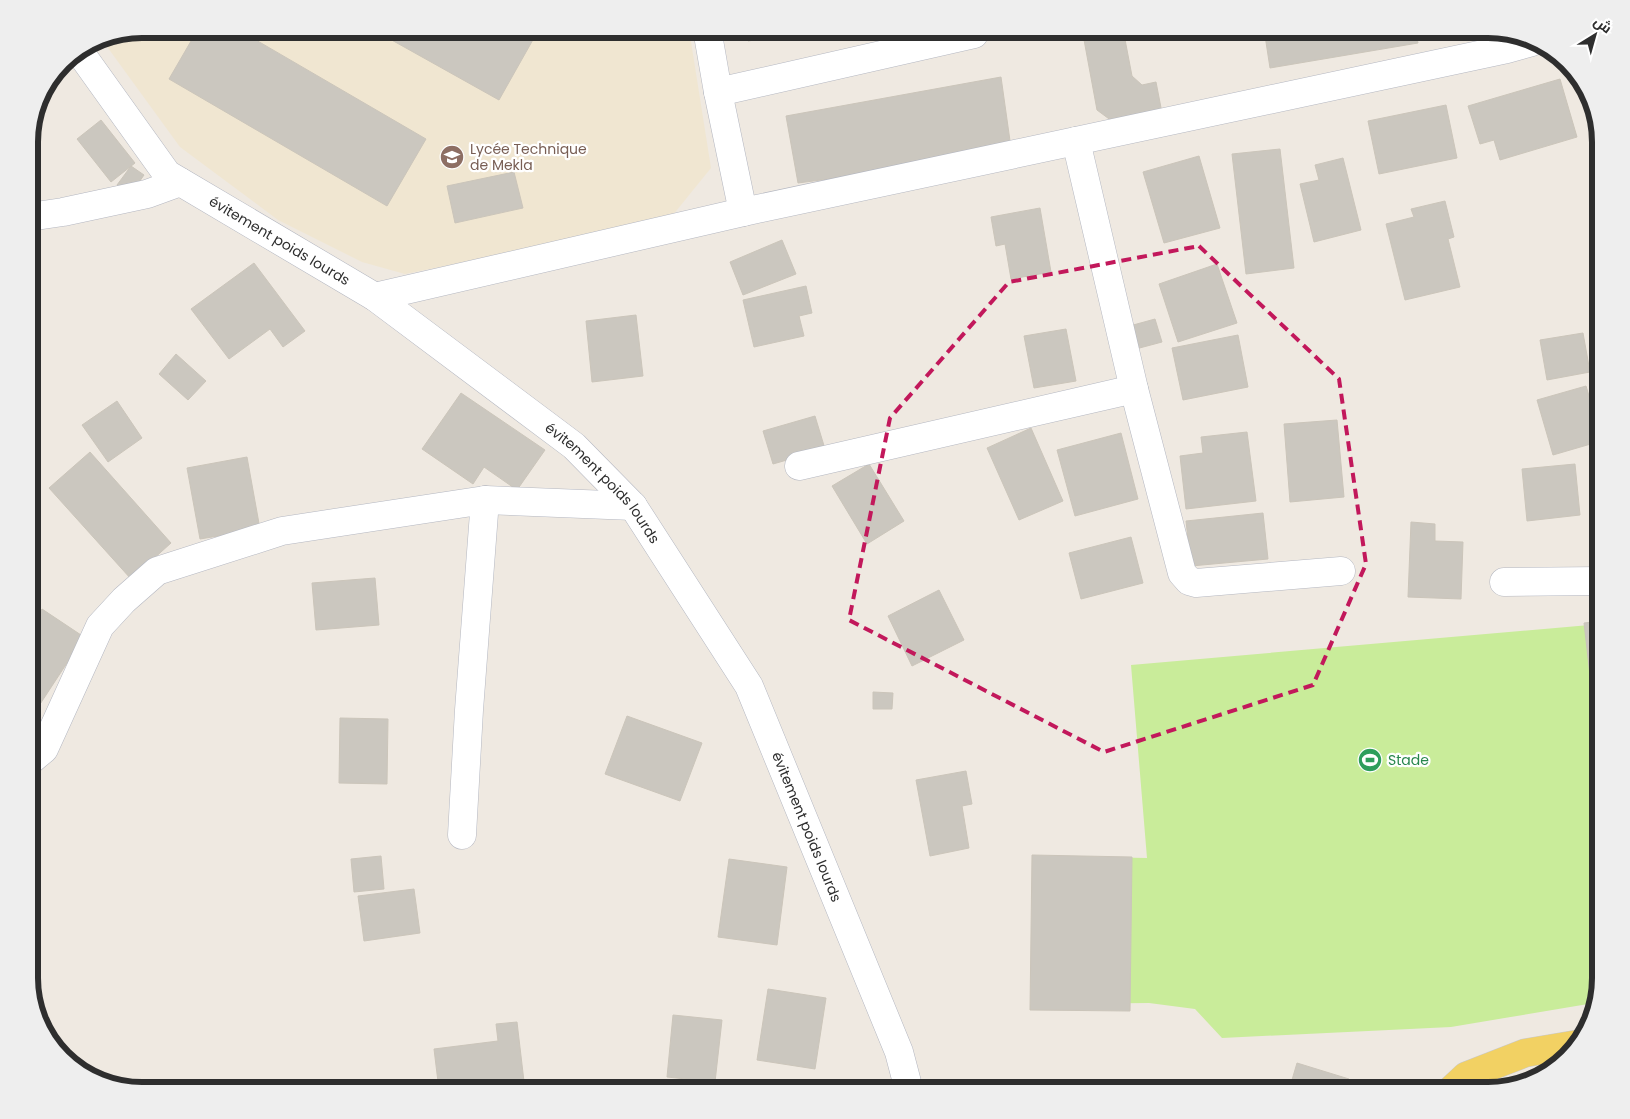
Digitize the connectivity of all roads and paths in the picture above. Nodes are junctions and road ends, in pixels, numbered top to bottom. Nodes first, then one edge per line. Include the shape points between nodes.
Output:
1 (709, 38) edge
2 (956, 38) edge
3 (1513, 41) edge
4 (82, 56) edge
5 (718, 92) junction
6 (1076, 141) junction
7 (180, 182) junction
8 (743, 212) junction
9 (38, 216) edge
10 (375, 297) junction
11 (1134, 389) junction
12 (798, 466) dead end
13 (485, 500) junction
14 (633, 506) junction
15 (1341, 571) dead end
16 (1592, 581) edge
17 (1504, 582) dead end
18 (38, 754) edge
19 (462, 835) dead end
20 (1567, 1046) edge
21 (907, 1082) edge
22 (1460, 1082) edge

1 - 5 street
2 - 5 street
3 - 6 street
4 - 7 street, évitement poids lourds via 167,174
5 - 8 street
6 - 8 street
6 - 11 street
7 - 9 street via 147,194
7 - 10 street, évitement poids lourds
8 - 10 street
10 - 14 street, évitement poids lourds via 574,446
11 - 12 street
11 - 15 street via 1182,573 1189,581
13 - 14 street
13 - 18 street via 282,531 157,571 100,626 44,749
13 - 19 street
14 - 21 street, évitement poids lourds via 750,686 899,1052
16 - 17 street
20 - 22 main road via 1525,1053 1466,1076

